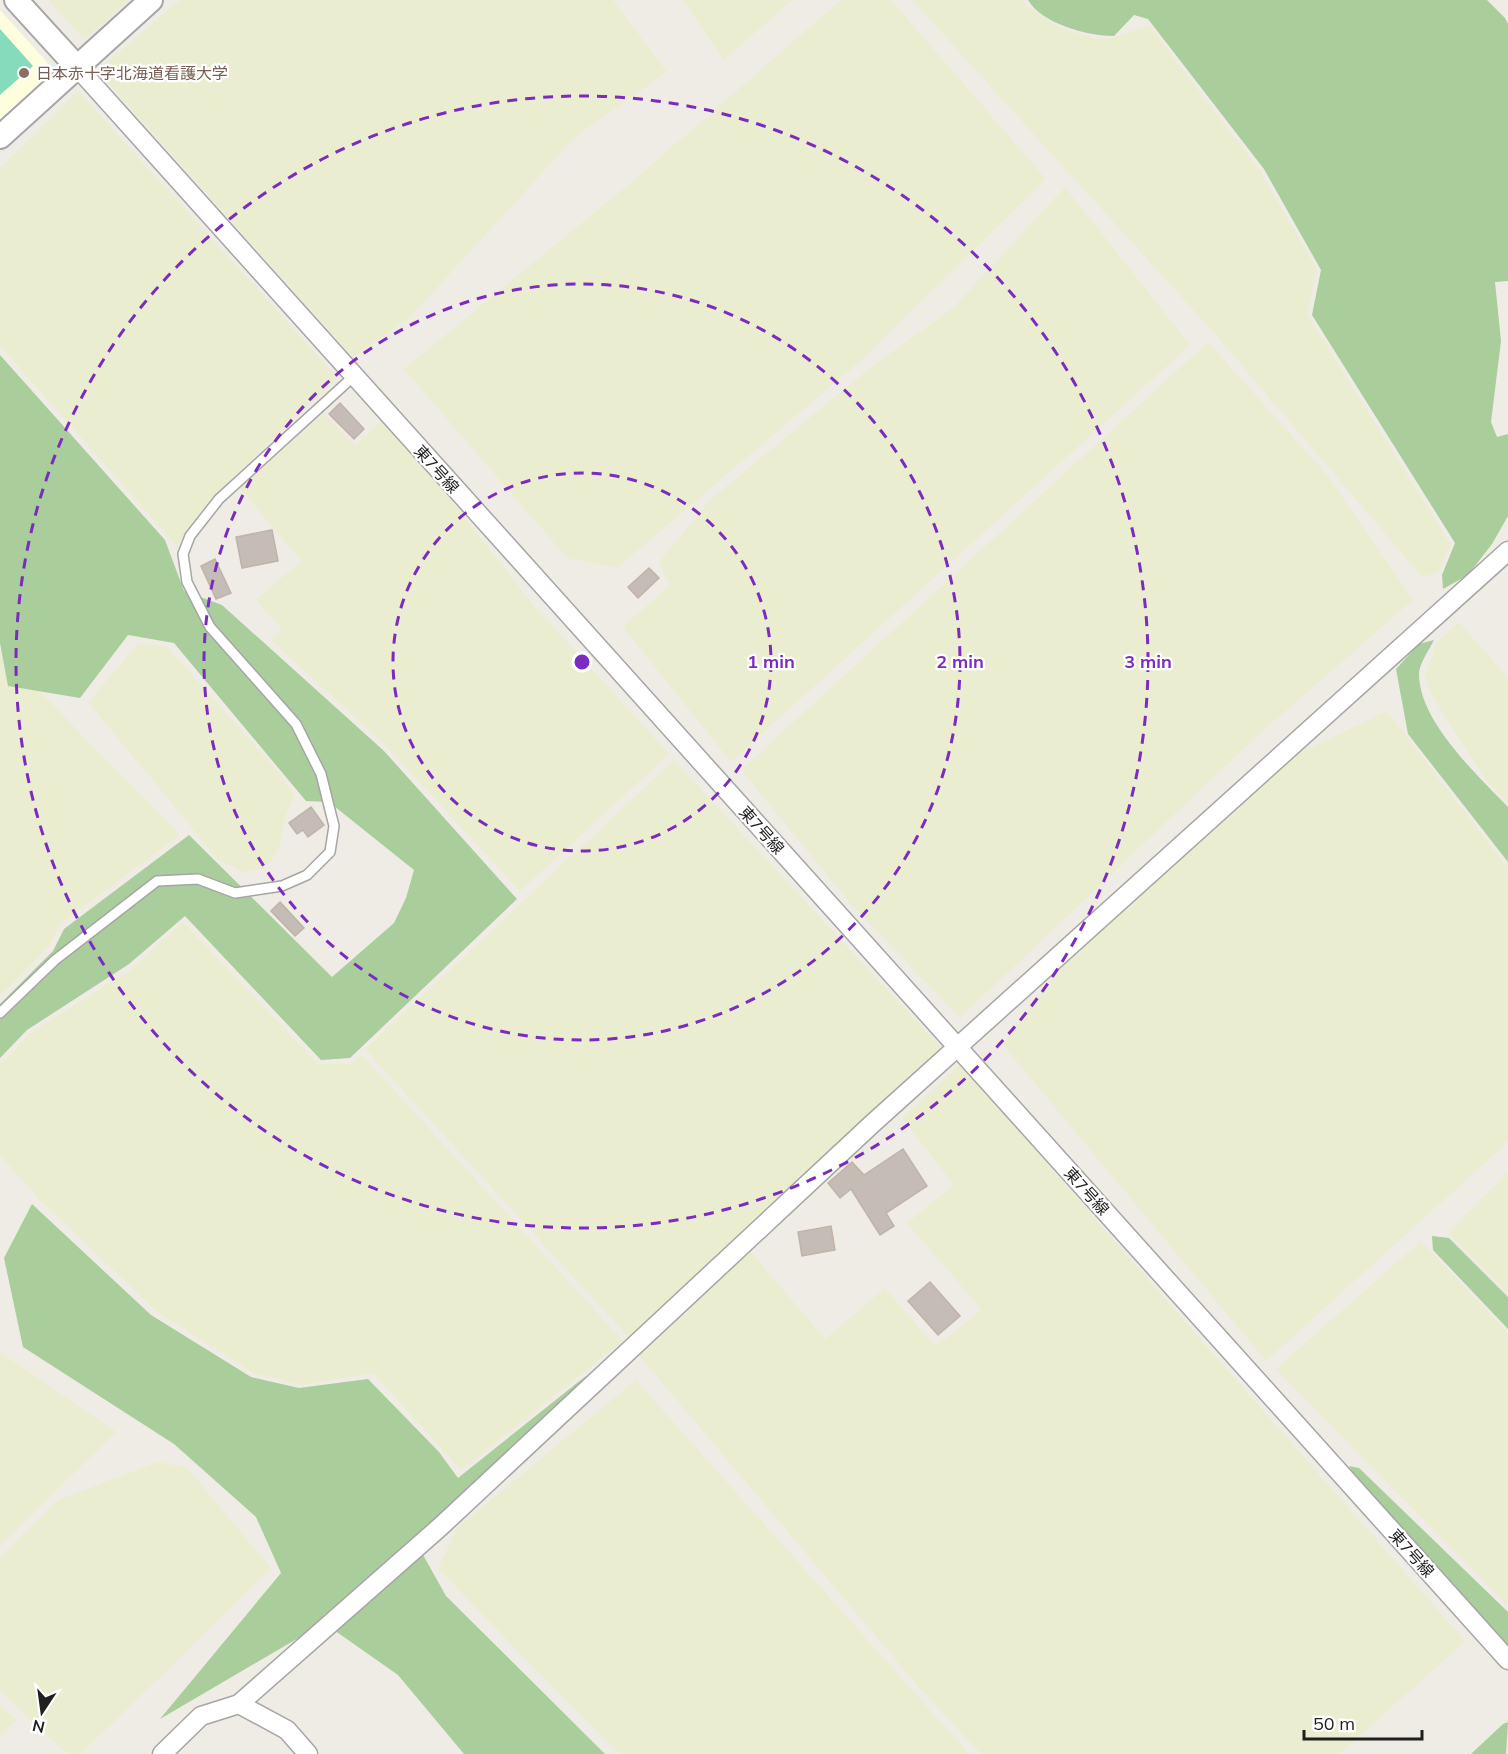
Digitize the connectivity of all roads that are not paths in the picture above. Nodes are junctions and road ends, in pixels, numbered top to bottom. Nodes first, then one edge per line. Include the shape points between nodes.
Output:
1 (16, 0) edge
2 (151, 0) edge
3 (77, 67) junction
4 (0, 137) edge
5 (354, 376) junction
6 (1508, 551) edge
7 (0, 1013) edge
8 (957, 1047) junction
9 (1508, 1660) edge
10 (239, 1704) junction
11 (162, 1754) edge
12 (308, 1754) edge

1 - 3 street, 東7号線
2 - 3 street
3 - 4 street
3 - 5 street, 東7号線
5 - 7 lane via 219,500 190,536 183,554 187,582 210,627 296,724 321,774 334,826 330,852 307,875 282,886 235,893 198,879 157,881 55,960
5 - 8 street, 東7号線
6 - 8 street
8 - 9 street, 東7号線
8 - 10 street via 440,1527
10 - 11 street via 201,1716
10 - 12 street via 287,1730

